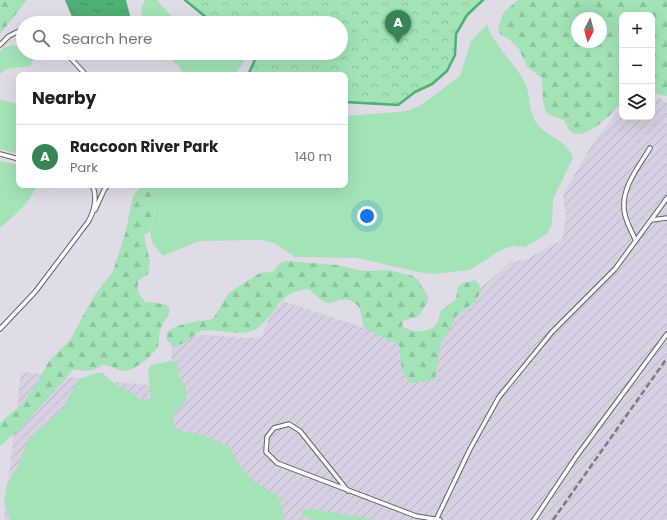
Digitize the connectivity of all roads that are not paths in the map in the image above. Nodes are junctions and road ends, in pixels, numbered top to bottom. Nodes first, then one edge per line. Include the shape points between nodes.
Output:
1 (16, 32) edge
2 (0, 45) edge
3 (72, 60) edge
4 (83, 72) edge
5 (650, 148) dead end
6 (0, 154) edge
7 (16, 158) edge
8 (94, 188) edge
9 (106, 188) edge
10 (667, 198) edge
11 (92, 215) junction
12 (667, 218) edge
13 (651, 220) junction
14 (636, 241) junction
15 (0, 329) edge
16 (667, 334) edge
17 (348, 491) junction
18 (438, 520) edge
19 (534, 520) edge

1 - 2 lane
3 - 4 lane
5 - 14 lane via 625,193 625,214
6 - 7 lane
8 - 11 lane via 96,192
9 - 11 lane
10 - 13 lane
11 - 15 lane via 35,292
12 - 13 lane
13 - 14 lane
14 - 18 lane via 615,269 552,332 499,397 470,449
16 - 19 lane via 576,457
17 - 17 lane via 277,463 266,452 267,437 274,428 289,424 300,431
17 - 18 lane via 416,516

